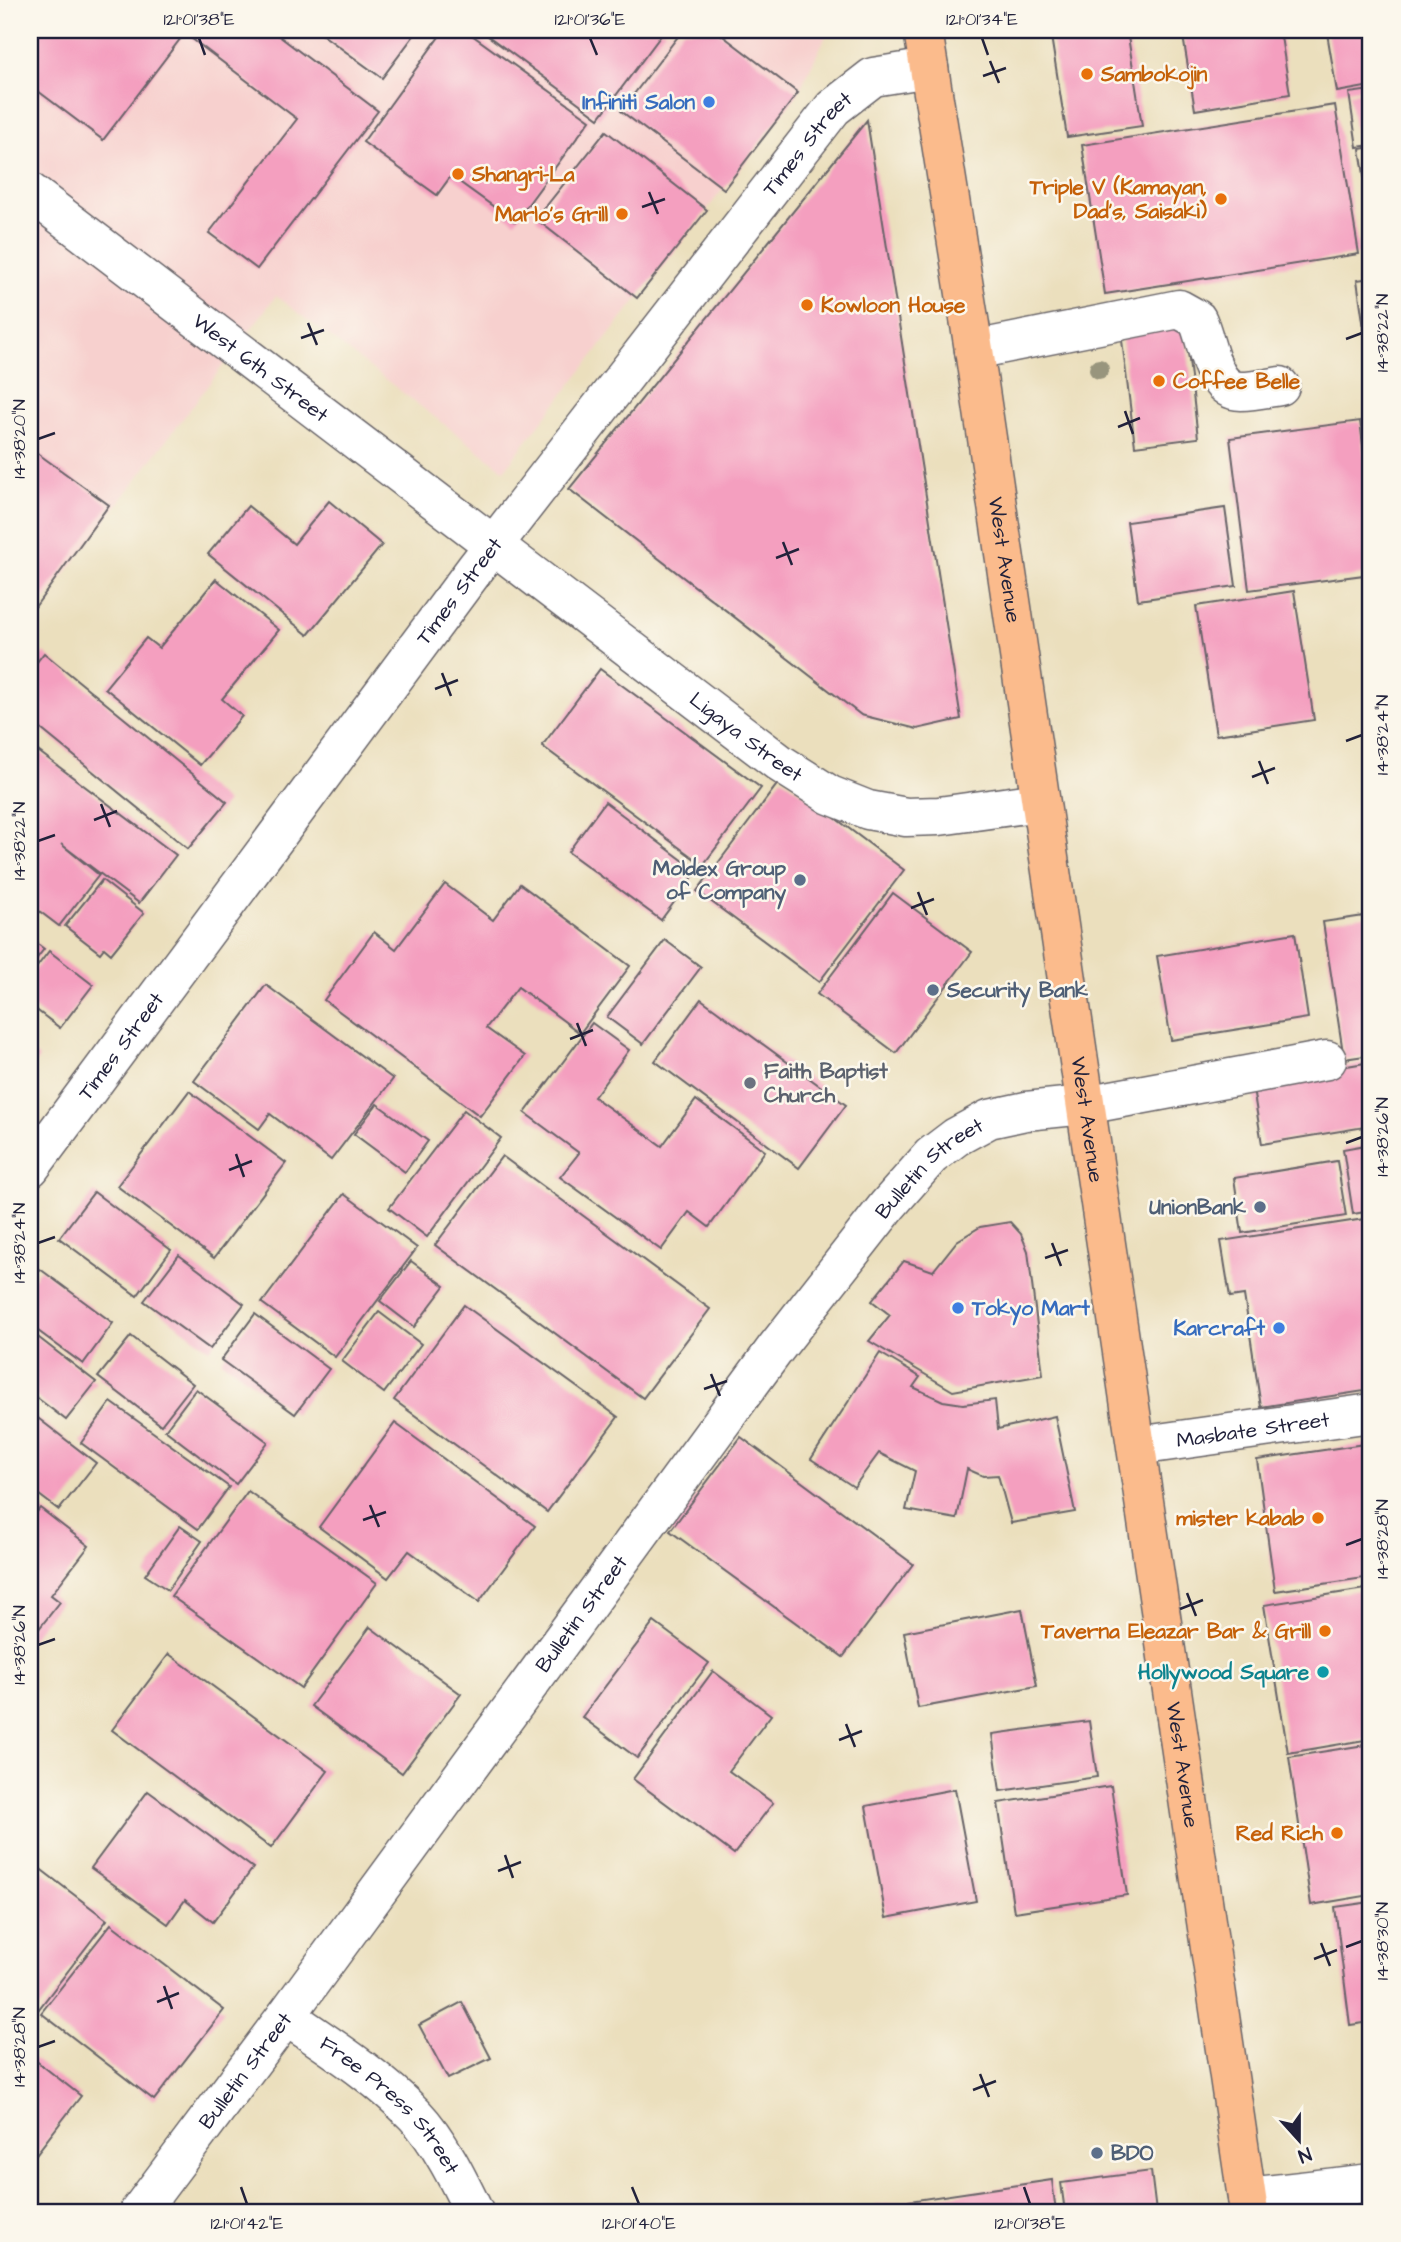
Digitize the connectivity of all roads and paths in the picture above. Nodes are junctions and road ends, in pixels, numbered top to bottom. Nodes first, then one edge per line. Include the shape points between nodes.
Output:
1 (923, 30) edge
2 (929, 68) junction
3 (30, 192) edge
4 (974, 350) junction
5 (1280, 386) dead end
6 (494, 544) junction
7 (1040, 802) junction
8 (1326, 1060) dead end
9 (1085, 1105) junction
10 (30, 1168) edge
11 (1371, 1413) edge
12 (1137, 1446) junction
13 (286, 2016) junction
14 (1371, 2183) edge
15 (1248, 2204) edge
16 (139, 2212) edge
17 (474, 2212) edge

1 - 2 main road, West Avenue
2 - 4 main road, West Avenue
2 - 6 street, Times Street via 873,77 833,108
3 - 6 street, West 6th Street
4 - 5 street via 1179,309 1197,319 1214,370 1231,390
4 - 7 main road, West Avenue
6 - 7 street, Ligaya Street via 781,764 830,795 868,810 906,817
6 - 10 street, Times Street
7 - 9 main road, West Avenue
8 - 9 street, Bulletin Street
9 - 12 main road, West Avenue
9 - 13 street, Bulletin Street via 989,1119 956,1137 909,1179 776,1348
11 - 12 street, Masbate Street
12 - 15 main road, West Avenue
13 - 16 street, Bulletin Street
13 - 17 street, Free Press Street via 358,2065 416,2117 455,2173
14 - 15 street

